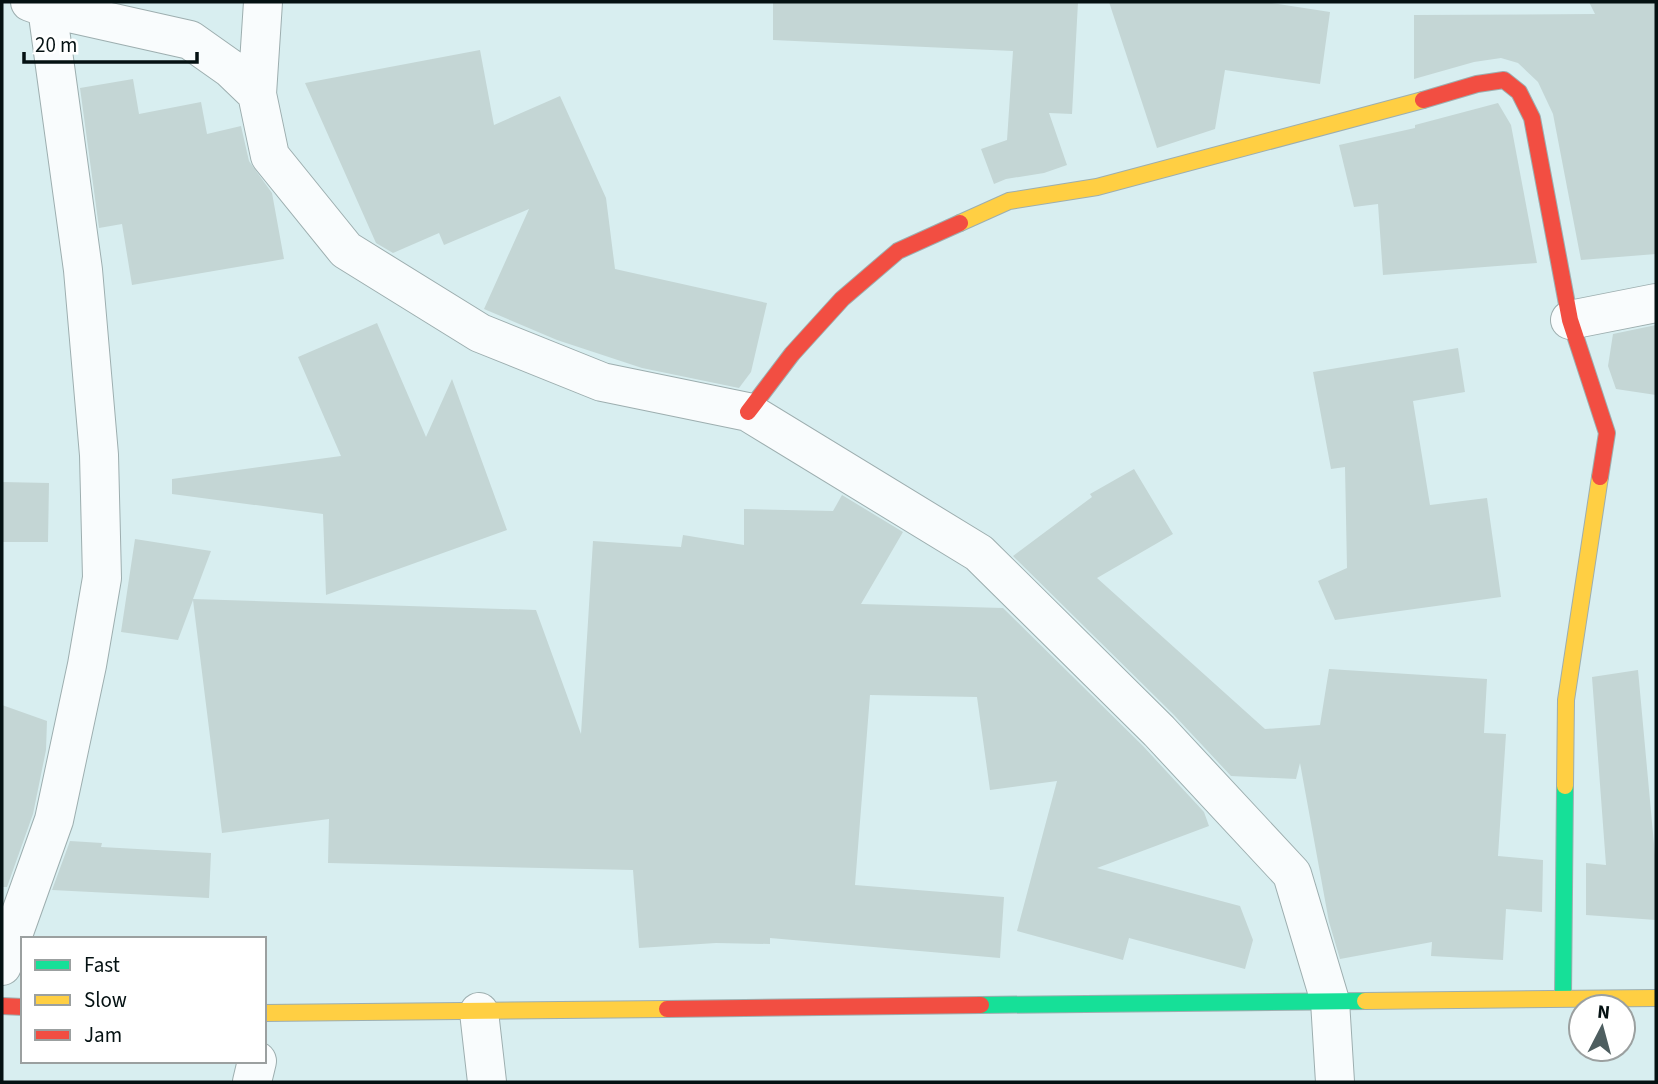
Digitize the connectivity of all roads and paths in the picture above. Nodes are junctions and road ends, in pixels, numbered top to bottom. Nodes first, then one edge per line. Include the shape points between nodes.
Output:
1 (263, 2) edge
2 (39, 5) edge
3 (257, 94) junction
4 (1656, 303) edge
5 (1570, 320) junction
6 (748, 412) junction
7 (2, 966) edge
8 (1563, 998) junction
9 (1656, 998) edge
10 (1330, 1001) junction
11 (2, 1006) edge
12 (21, 1007) edge
13 (479, 1012) junction
14 (266, 1016) edge
15 (257, 1063) edge
16 (252, 1082) edge
17 (487, 1082) edge
18 (1335, 1082) edge

1 - 3 street
2 - 3 street via 190,40
2 - 7 street via 83,271 99,455 102,578 54,820
3 - 6 street via 270,156 346,250 492,338 602,382
4 - 5 street
5 - 6 street via 1532,118 1519,92 1504,80 1452,90 1097,187 1009,201 898,251 842,299
5 - 8 street via 1606,433 1566,700
6 - 10 street via 979,553 1160,731 1292,874
8 - 9 street
8 - 10 street
10 - 13 street
10 - 18 street
11 - 12 street
13 - 14 street
13 - 17 street
15 - 16 street

